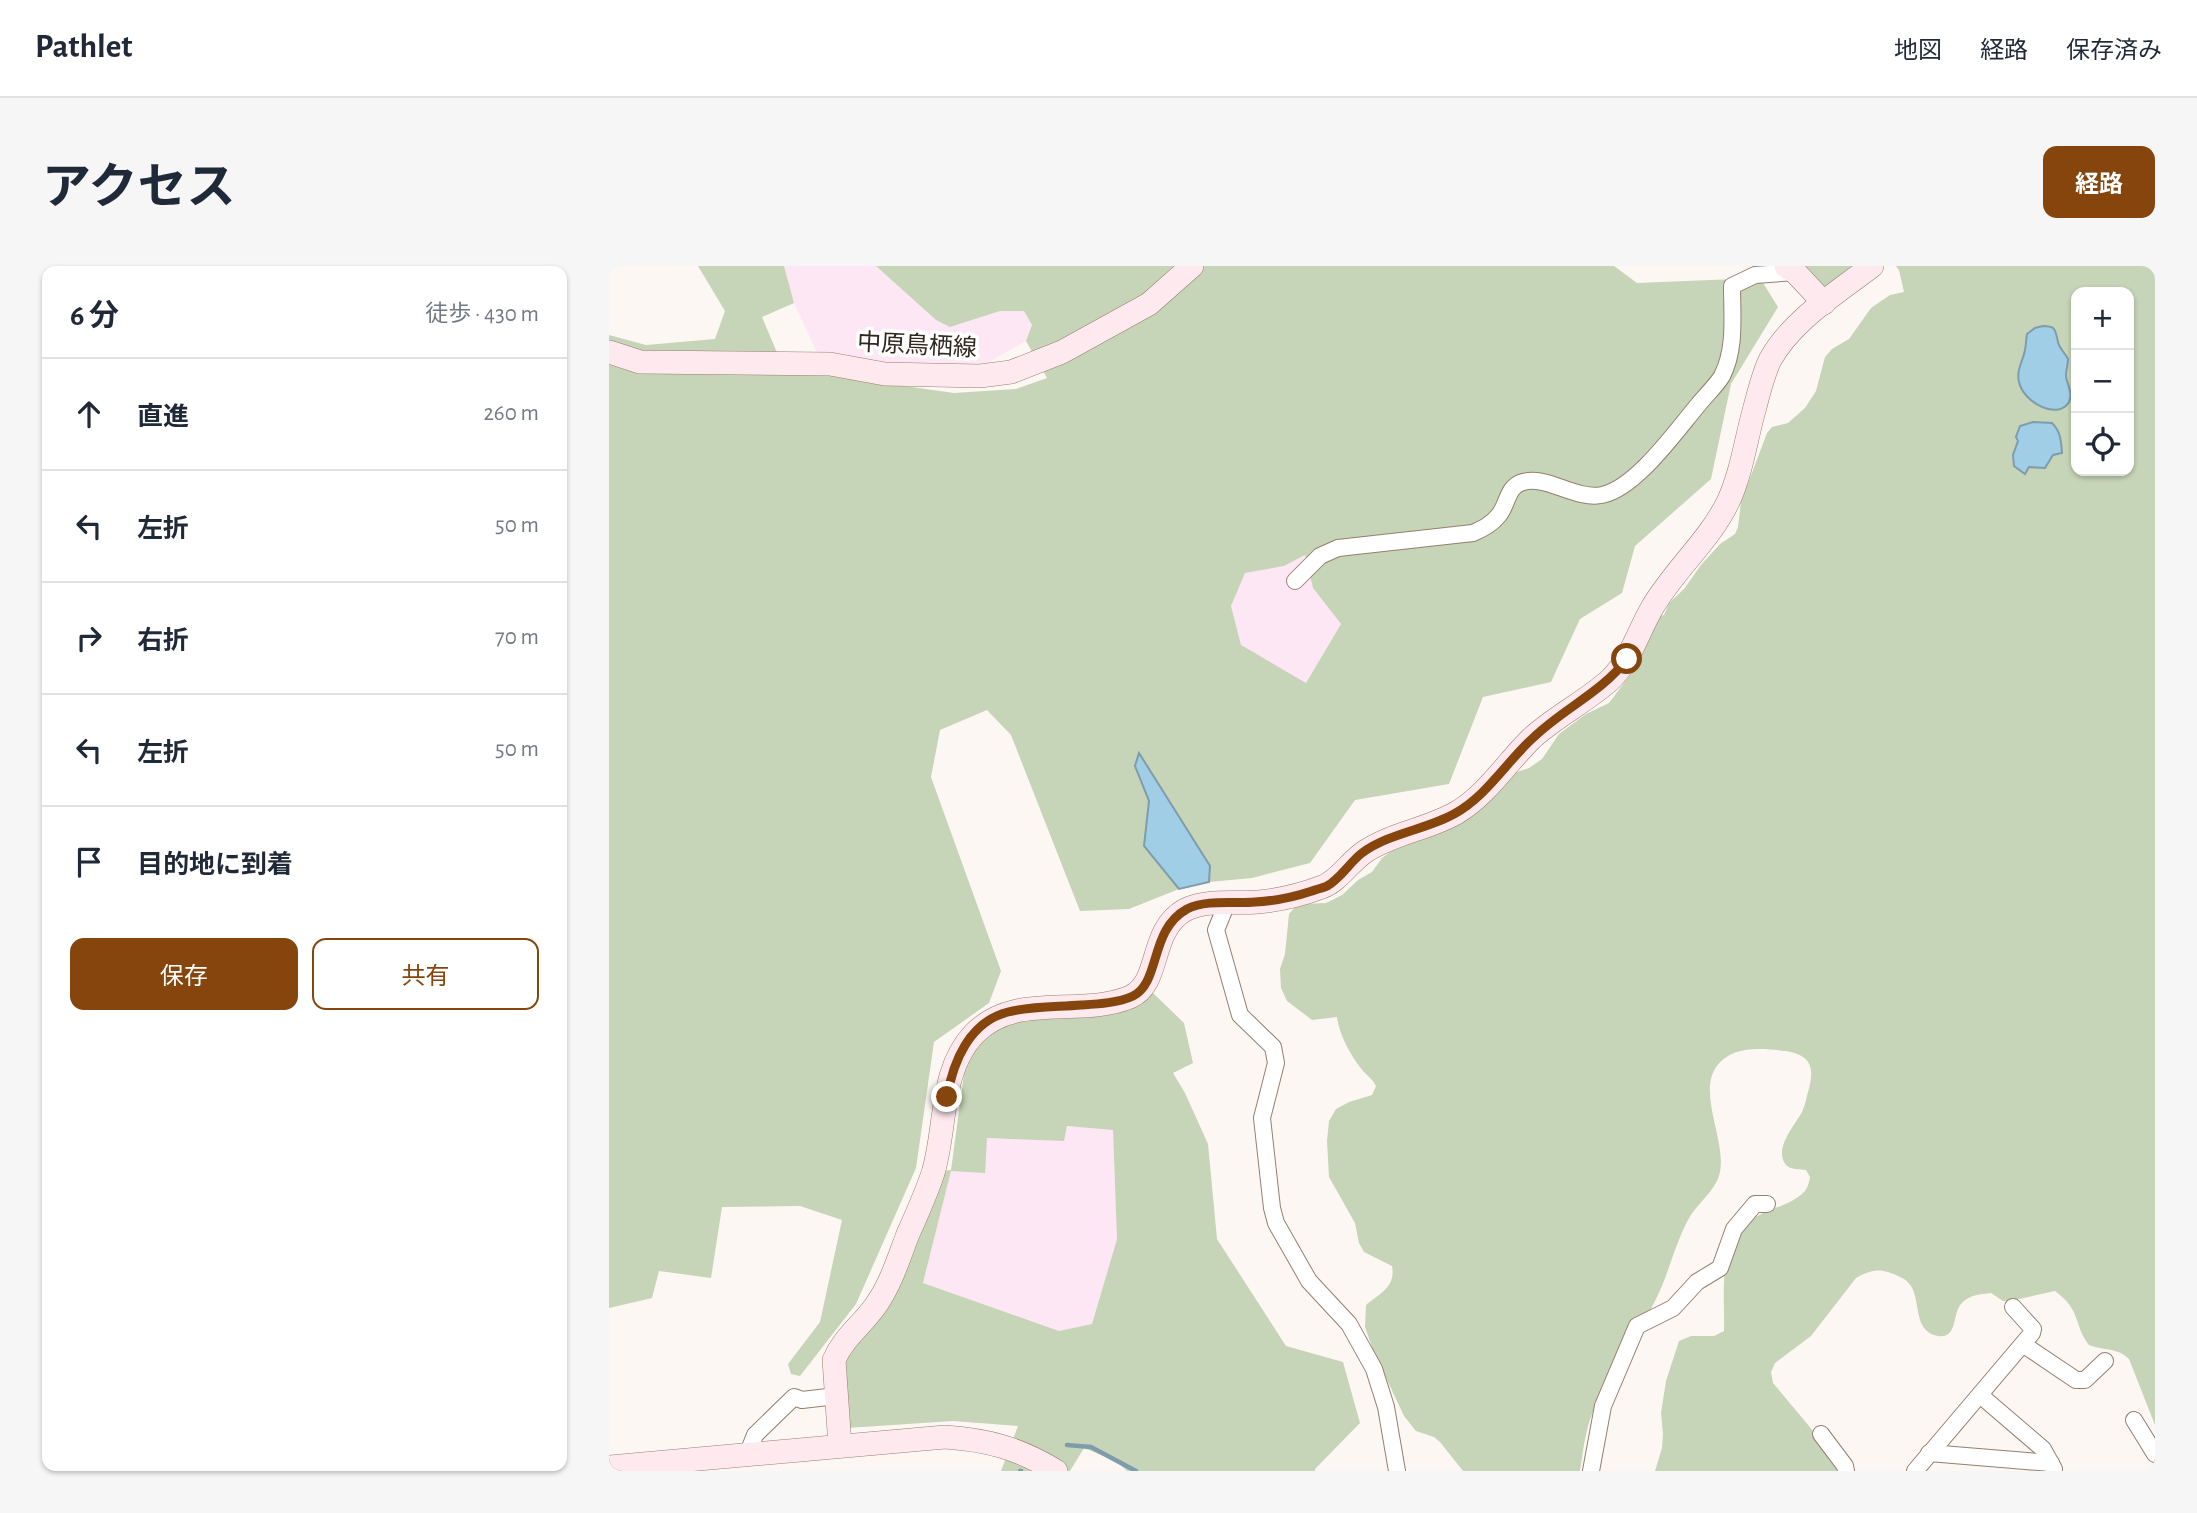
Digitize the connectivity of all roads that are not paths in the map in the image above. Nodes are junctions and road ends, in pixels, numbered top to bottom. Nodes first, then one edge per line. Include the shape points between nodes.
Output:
1 (1192, 266) edge
2 (1872, 266) edge
3 (1791, 269) edge
4 (1824, 303) junction
5 (609, 352) edge
6 (1295, 580) dead end
7 (1227, 903) junction
8 (1767, 1203) dead end
9 (2013, 1307) dead end
10 (2024, 1345) junction
11 (2105, 1361) dead end
12 (1980, 1395) junction
13 (836, 1396) junction
14 (2134, 1420) dead end
15 (1821, 1434) dead end
16 (840, 1446) junction
17 (1929, 1453) junction
18 (2155, 1454) edge
19 (747, 1455) junction
20 (609, 1467) edge
21 (2053, 1467) edge
22 (1056, 1471) edge
23 (1397, 1471) edge
24 (1591, 1471) edge
25 (1846, 1471) edge
26 (1915, 1471) edge

1 - 5 street, 中原鳥栖線 via 1149,304 1062,352 1011,372 980,376 885,374 830,365 641,362
2 - 4 street
3 - 4 street
3 - 6 street via 1755,275 1732,286 1731,348 1721,376 1654,458 1619,489 1581,495 1544,482 1523,482 1511,490 1501,513 1488,527 1473,533 1338,548 1320,556
4 - 7 street via 1794,328 1771,358 1731,496 1717,523 1652,609 1615,675 1536,734 1478,797 1454,814 1362,853 1328,885 1296,896
7 - 13 street via 1190,907 1177,915 1162,936 1144,988 1134,995 1093,1004 1006,1012 965,1044 951,1073 941,1137 925,1195 883,1295 839,1348 834,1360
7 - 23 street via 1216,930 1240,1015 1273,1047 1276,1063 1262,1118 1276,1223 1308,1281 1349,1324 1365,1350 1386,1407
8 - 24 street via 1755,1204 1734,1228 1720,1269 1697,1282 1673,1308 1637,1326 1603,1406
9 - 10 street via 2033,1329
10 - 11 street via 2075,1380 2085,1380
10 - 12 street
12 - 17 street
12 - 21 street via 2043,1449
13 - 16 street
13 - 19 street via 794,1397 755,1435
14 - 18 street
15 - 25 street
16 - 19 street
16 - 22 street via 968,1439 1015,1450
17 - 21 street
17 - 26 street
19 - 20 street

